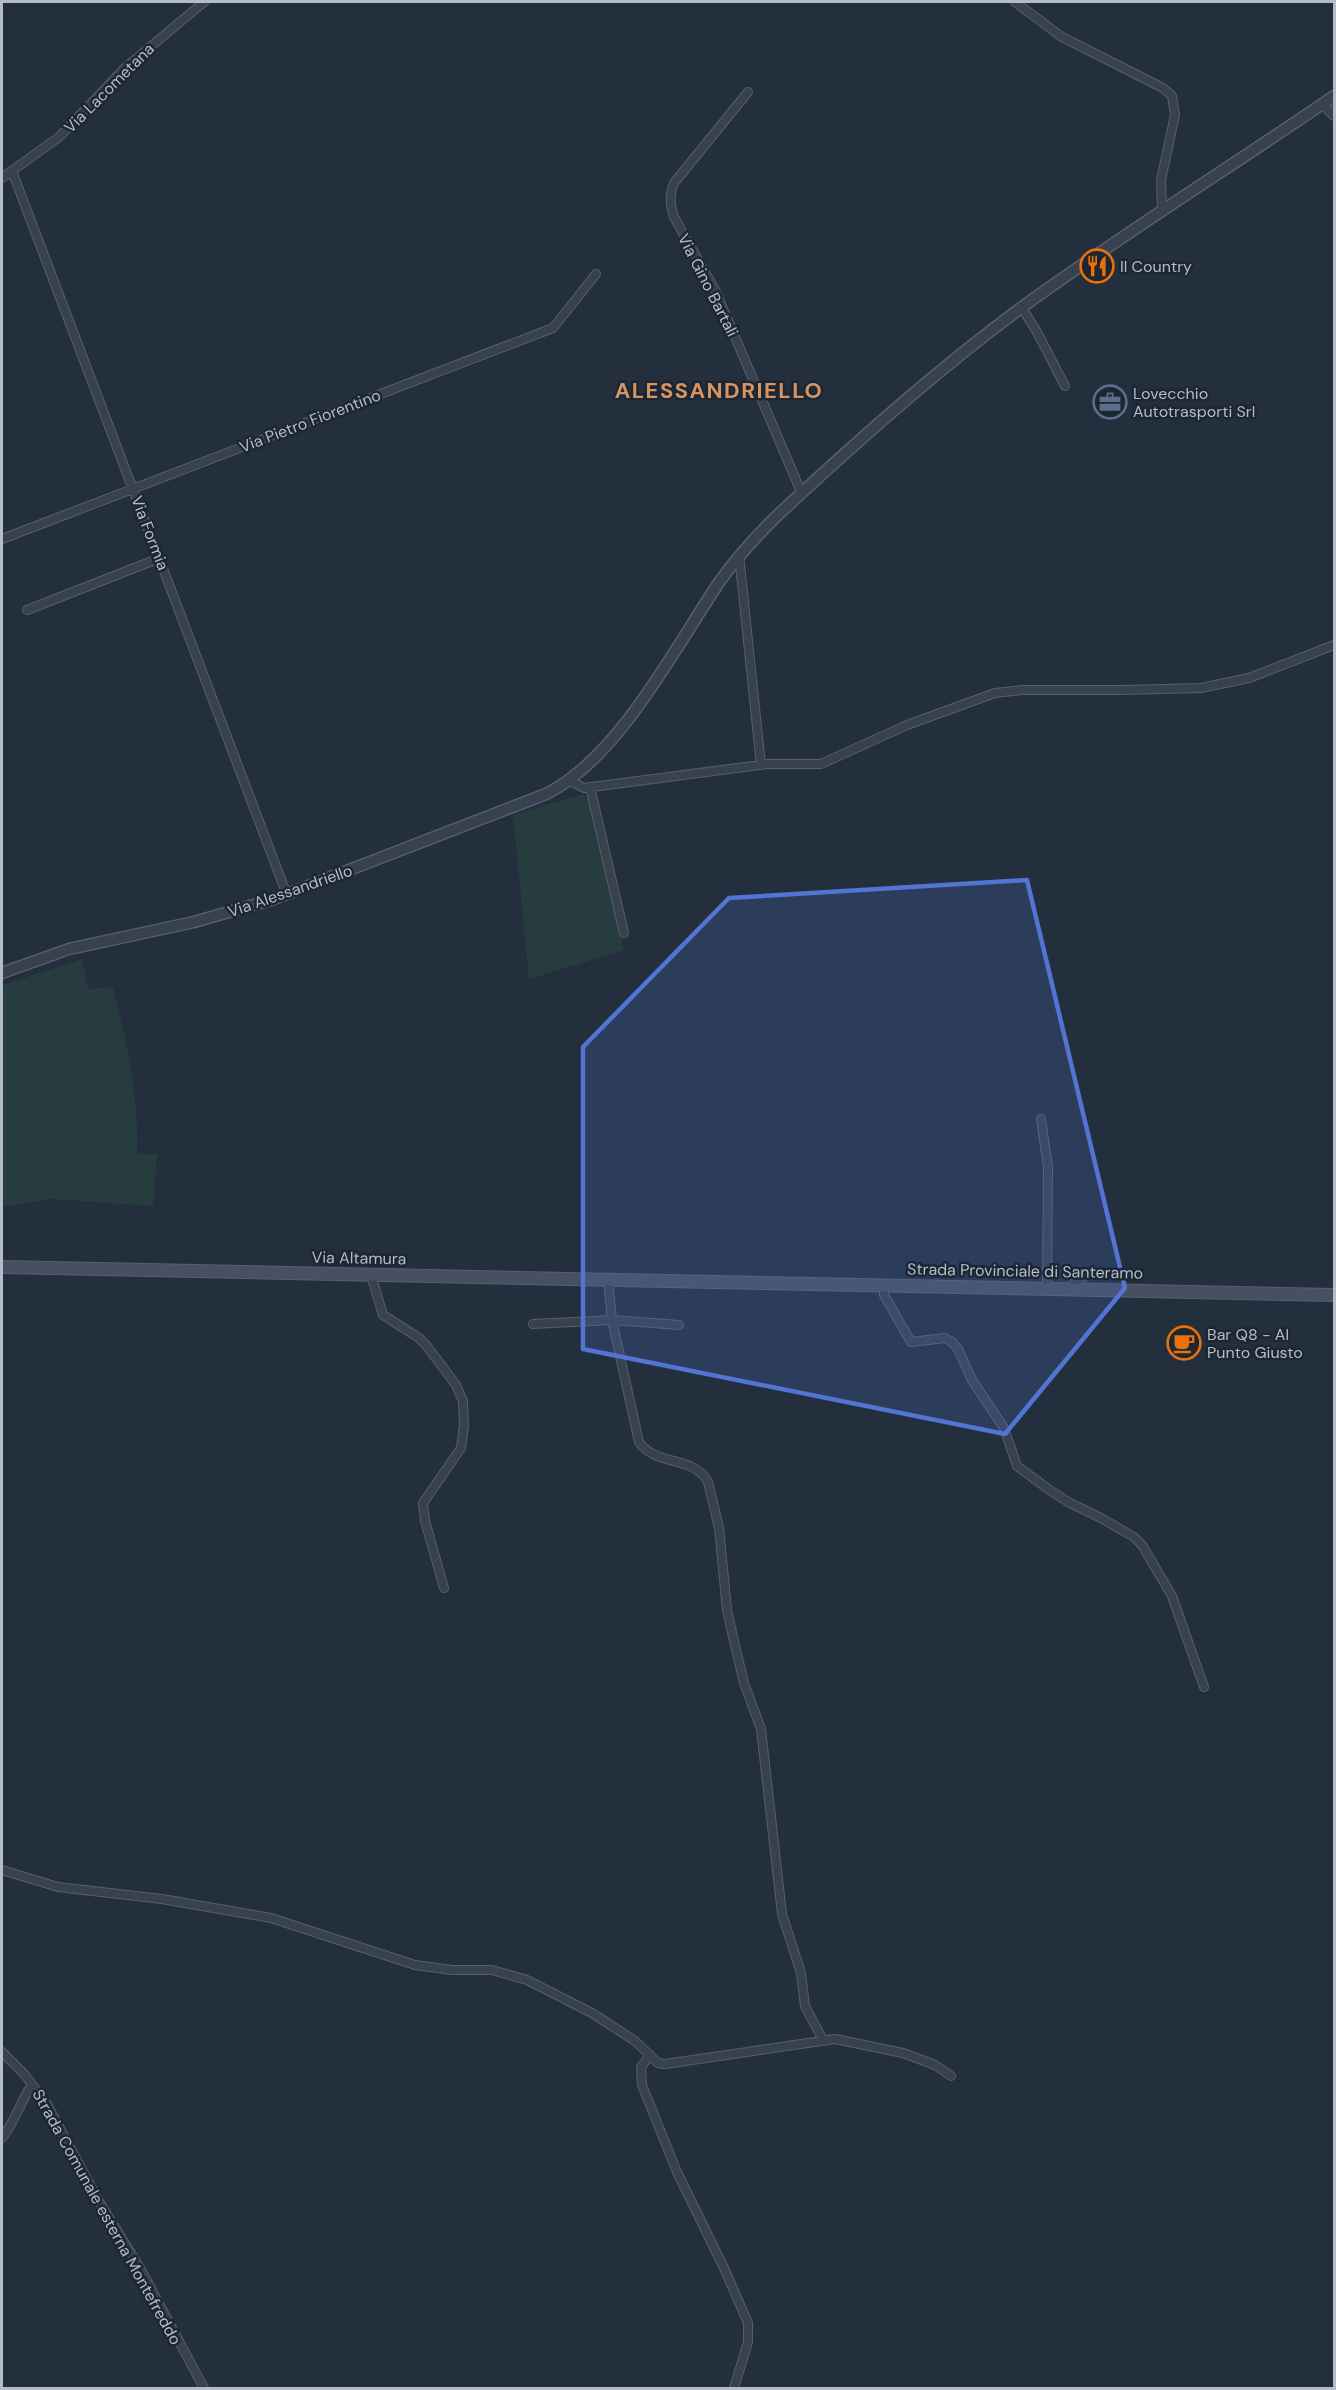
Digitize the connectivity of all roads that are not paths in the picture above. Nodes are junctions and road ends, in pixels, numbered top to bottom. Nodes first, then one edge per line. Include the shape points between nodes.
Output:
1 (204, 2) edge
2 (1015, 2) edge
3 (748, 92) dead end
4 (1335, 96) edge
5 (1322, 104) junction
6 (1335, 116) edge
7 (12, 171) junction
8 (2, 178) edge
9 (1162, 210) junction
10 (596, 274) dead end
11 (1022, 308) junction
12 (1065, 386) dead end
13 (133, 488) junction
14 (802, 494) junction
15 (2, 539) edge
16 (739, 555) junction
17 (160, 558) junction
18 (27, 610) dead end
19 (1335, 645) edge
20 (760, 765) junction
21 (570, 781) junction
22 (590, 787) junction
23 (287, 895) junction
24 (624, 933) dead end
25 (2, 973) edge
26 (1041, 1119) dead end
27 (2, 1267) edge
28 (371, 1275) junction
29 (1083, 1278) dead end
30 (608, 1280) junction
31 (716, 1282) joint
32 (884, 1285) junction
33 (1047, 1289) junction
34 (1074, 1289) junction
35 (1335, 1294) edge
36 (612, 1320) junction
37 (533, 1324) dead end
38 (679, 1325) dead end
39 (444, 1588) dead end
40 (1204, 1687) dead end
41 (2, 1870) edge
42 (823, 2040) junction
43 (2, 2052) edge
44 (650, 2055) junction
45 (951, 2076) dead end
46 (32, 2085) junction
47 (2, 2138) edge
48 (204, 2388) edge
49 (734, 2388) edge

1 - 7 street, Via Lacometana via 125,68 59,137
2 - 9 street via 1062,36 1172,96 1175,115 1161,180
3 - 14 street, Via Gino Bartali via 674,183 670,205 715,290
4 - 5 street, Via Alessandriello
5 - 6 street
5 - 9 street, Via Alessandriello
7 - 8 street, Via Lacometana
7 - 13 street, Via Formia
9 - 11 street, Via Alessandriello
10 - 13 street, Via Pietro Fiorentino via 553,328
11 - 12 street
11 - 14 street, Via Alessandriello via 951,363
13 - 15 street, Via Pietro Fiorentino
13 - 17 street, Via Formia
14 - 16 street, Via Alessandriello
16 - 20 street
16 - 21 street, Via Alessandriello via 634,709
17 - 18 street
17 - 23 street, Via Formia
19 - 20 street via 1249,678 1201,688 995,693 907,725 830,762 808,766
20 - 22 street
21 - 22 street
21 - 23 street, Via Alessandriello via 546,794
22 - 24 street
23 - 25 street, Via Alessandriello via 212,918 69,949
26 - 33 street via 1048,1167
27 - 28 main road, Via Altamura
28 - 30 main road, Via Altamura
28 - 39 street via 383,1315 426,1345 463,1401 461,1448 423,1503
29 - 34 street via 1074,1283
30 - 31 main road, Via Altamura
30 - 36 street
31 - 32 main road, Strada Provinciale di Santeramo
32 - 33 main road, Strada Provinciale di Santeramo
32 - 40 street via 884,1295 911,1342 945,1338 958,1349 972,1380 1004,1428 1017,1466 1142,1545 1172,1596
33 - 34 main road, Strada Provinciale di Santeramo
34 - 35 main road, Strada Provinciale di Santeramo
36 - 37 street
36 - 38 street
36 - 42 street via 639,1442 651,1455 698,1470 711,1490 727,1610 744,1683 761,1729 782,1914 801,1973 805,2006
41 - 44 street via 58,1887 162,1899 271,1918 415,1965 492,1970 527,1980 592,2013
42 - 44 street via 679,2064 658,2063
42 - 45 street via 848,2041 903,2053 935,2065
43 - 46 street, Strada Comunale esterna Montefreddo
44 - 49 street via 640,2067 642,2085 676,2172 747,2323 748,2342
46 - 47 street
46 - 48 street, Strada Comunale esterna Montefreddo via 140,2268

